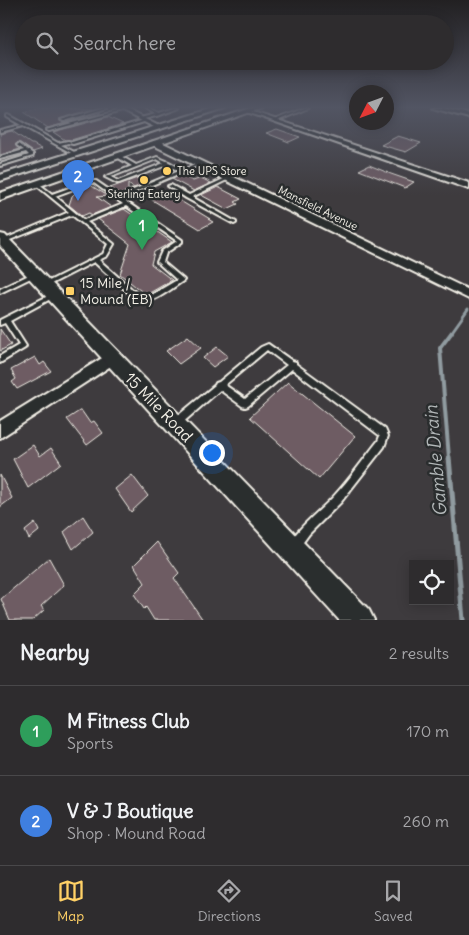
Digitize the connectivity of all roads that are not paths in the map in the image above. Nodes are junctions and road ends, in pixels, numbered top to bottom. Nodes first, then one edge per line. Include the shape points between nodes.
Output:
1 (46, 137) edge
2 (91, 137) edge
3 (131, 137) edge
4 (173, 137) edge
5 (326, 137) edge
6 (156, 143) junction
7 (59, 144) junction
8 (19, 145) dead end
9 (26, 150) junction
10 (75, 154) junction
11 (118, 156) junction
12 (5, 159) edge
13 (168, 163) junction
14 (200, 164) junction
15 (0, 165) edge
16 (135, 166) junction
17 (182, 171) junction
18 (21, 172) junction
19 (0, 178) edge
20 (229, 178) junction
21 (37, 184) junction
22 (170, 186) dead end
23 (469, 186) edge
24 (128, 194) dead end
25 (52, 196) junction
26 (0, 197) edge
27 (188, 197) junction
28 (127, 204) junction
29 (72, 213) junction
30 (84, 222) junction
31 (234, 223) dead end
32 (2, 239) edge
33 (96, 260) junction
34 (44, 285) junction
35 (0, 291) edge
36 (469, 295) edge
37 (3, 321) edge
38 (112, 358) junction
39 (0, 360) edge
40 (293, 364) junction
41 (219, 385) junction
42 (175, 424) junction
43 (0, 430) edge
44 (292, 548) junction
45 (359, 620) edge

1 - 7 lane
2 - 7 lane
3 - 10 main road
4 - 6 main road
5 - 23 street
6 - 11 main road
6 - 14 street, Mansfield Avenue
7 - 10 lane
8 - 9 lane
9 - 12 lane
9 - 12 lane via 32,155
10 - 18 main road
11 - 16 lane
11 - 21 main road
12 - 15 lane
12 - 18 lane
13 - 16 lane via 157,158
13 - 16 lane via 118,182 107,177
13 - 17 lane
14 - 17 lane
14 - 20 street, Mansfield Avenue
17 - 24 lane
18 - 19 main road
20 - 27 lane
20 - 36 street, Mansfield Avenue
21 - 25 lane
21 - 26 main road
22 - 27 lane
25 - 28 lane via 94,182
25 - 29 lane
27 - 31 lane
28 - 30 lane
28 - 33 lane via 180,241 166,251 160,262 181,280 142,301
29 - 30 lane
29 - 32 lane
30 - 33 lane via 110,243 107,254
32 - 34 main road, 15 Mile Road
33 - 34 lane
34 - 35 lane
34 - 37 lane
34 - 38 main road, 15 Mile Road
37 - 39 lane via 23,346
38 - 42 main road, 15 Mile Road
38 - 43 street
40 - 41 lane via 271,348 266,348
40 - 41 lane via 245,404
40 - 44 lane via 384,436 338,499
41 - 42 lane
42 - 44 main road, 15 Mile Road
44 - 45 main road, 15 Mile Road

